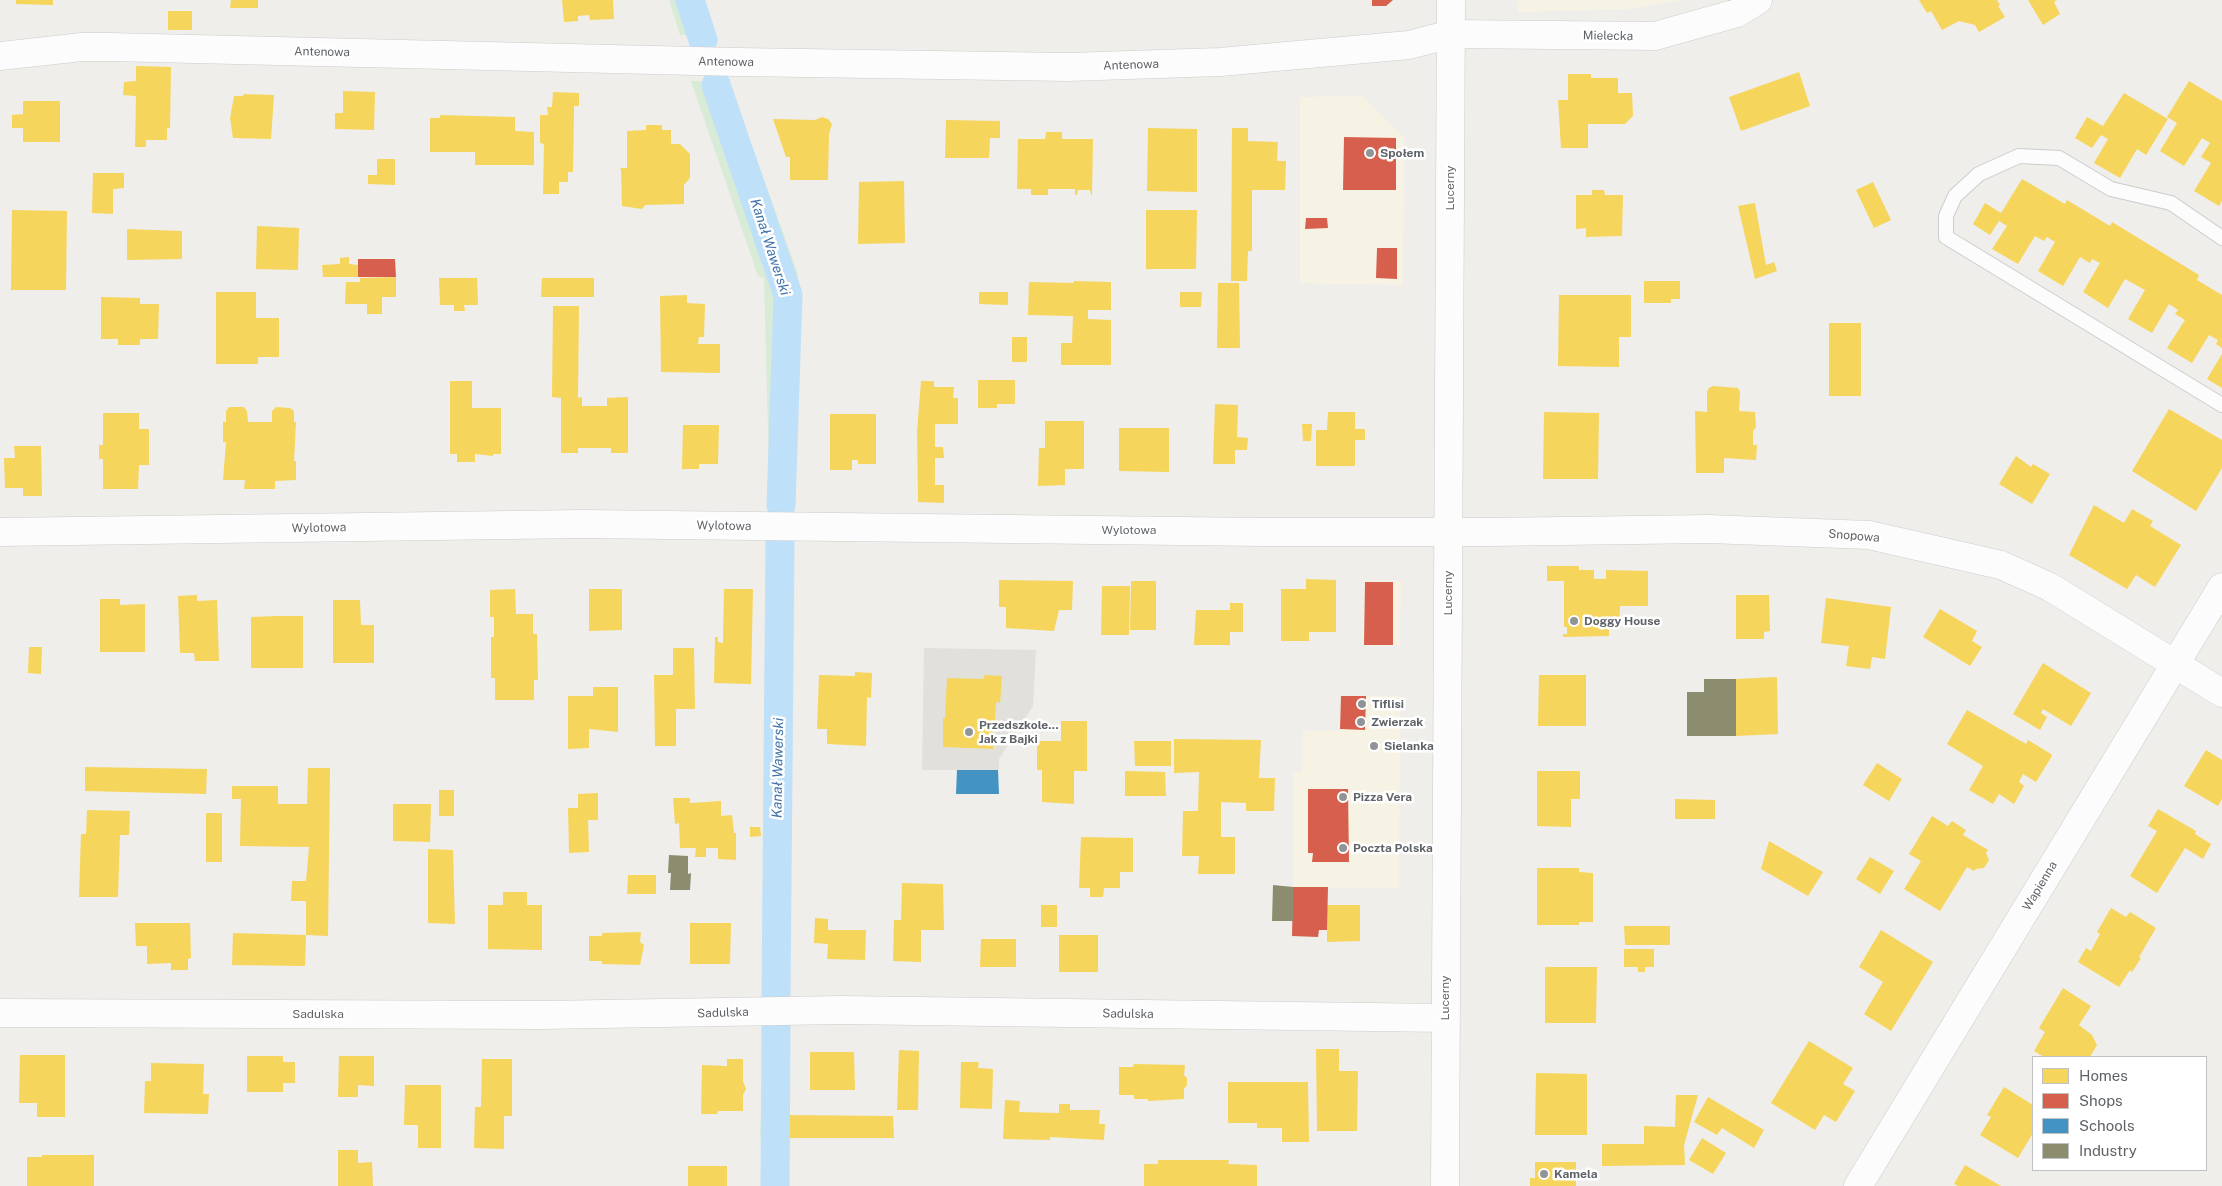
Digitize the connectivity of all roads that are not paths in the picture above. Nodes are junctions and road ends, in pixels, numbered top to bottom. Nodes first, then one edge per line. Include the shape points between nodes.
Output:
1 (1451, 0) edge
2 (1758, 0) edge
3 (1451, 34) junction
4 (0, 56) edge
5 (2222, 238) edge
6 (2222, 405) edge
7 (0, 532) edge
8 (1448, 532) junction
9 (2222, 587) edge
10 (2175, 664) junction
11 (2222, 693) edge
12 (0, 1013) edge
13 (1445, 1018) junction
14 (1444, 1186) edge
15 (1858, 1186) edge

1 - 3 street, Lucerny
2 - 3 street, Mielecka via 1737,12 1655,36
3 - 4 street, Antenowa via 1409,45 1220,62 1068,67 110,47
3 - 8 street, Lucerny
5 - 6 lane via 2171,203 2111,189 2059,158 2019,156 1979,174 1954,196 1946,216 1946,237
7 - 8 street, Wylotowa via 583,524
8 - 10 street, Snopowa via 1708,529 1870,535 2001,565 2050,586
8 - 13 street, Lucerny
9 - 10 street, Wapienna
10 - 11 street, Snopowa
10 - 15 street, Wapienna
12 - 13 street, Sadulska via 553,1015 841,1010
13 - 14 street, Lucerny

